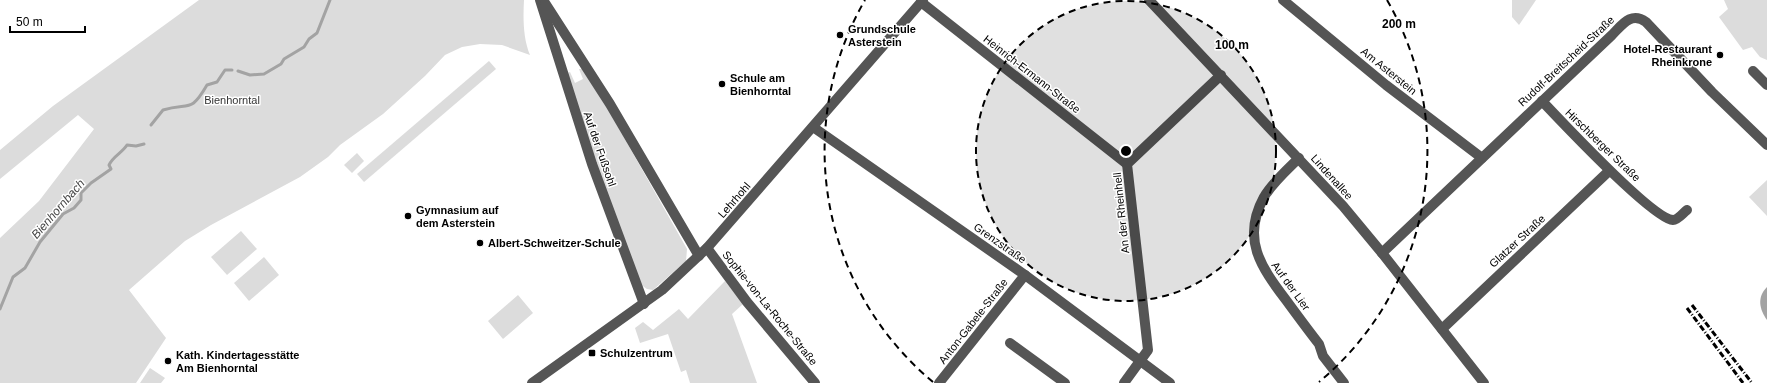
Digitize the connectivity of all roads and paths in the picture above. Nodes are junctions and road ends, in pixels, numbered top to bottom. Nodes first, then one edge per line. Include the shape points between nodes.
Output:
1 (542, 0) edge
2 (1149, 0) edge
3 (1283, 0) edge
4 (922, 1) edge
5 (1753, 71) dead end
6 (1221, 75) junction
7 (1767, 86) edge
8 (1542, 101) junction
9 (814, 127) junction
10 (1767, 145) edge
11 (1299, 158) junction
12 (1482, 158) junction
13 (1127, 164) junction
14 (1609, 171) junction
15 (1688, 210) dead end
16 (707, 248) junction
17 (1382, 253) junction
18 (699, 256) junction
19 (1025, 275) junction
20 (644, 304) junction
21 (1442, 329) junction
22 (1010, 343) dead end
23 (1141, 361) junction
24 (532, 383) edge
25 (815, 383) edge
26 (940, 383) edge
27 (1065, 383) edge
28 (1124, 383) edge
29 (1170, 383) edge
30 (1344, 383) edge
31 (1484, 383) edge

1 - 18 street, Auf der Fußsohl via 610,104
1 - 20 street, Auf der Fußsohl via 585,144
2 - 6 street, Lindenallee
3 - 12 street, Am Asterstein via 1386,85
4 - 9 street, Lehrhohl
4 - 13 street, Heinrich-Ermann-Straße
5 - 7 street
6 - 11 street, Lindenallee
6 - 13 street, An der Rheinhell
8 - 10 street, Rudolf-Breitscheid-Straße via 1629,19 1640,18
8 - 12 street, Rudolf-Breitscheid-Straße
8 - 14 street, Hirschberger Straße
9 - 16 street, Lehrhohl
9 - 19 street, Grenzstraße
11 - 17 street, Lindenallee
11 - 30 street, Auf der Lier via 1264,197 1254,233 1256,249 1266,274 1319,344 1323,356
12 - 17 street, Rudolf-Breitscheid-Straße
13 - 23 street, An der Rheinhell via 1148,350
14 - 15 street, Hirschberger Straße via 1664,217 1676,220
14 - 21 street, Glatzer Straße
16 - 18 street, Lehrhohl
16 - 25 street, Sophie-von-La-Roche-Straße via 747,302
17 - 21 street, Lindenallee
18 - 20 street, Lehrhohl
19 - 23 street, Grenzstraße
19 - 26 street, Anton-Gabele-Straße
20 - 24 street, Lehrhohl
21 - 31 street, Lindenallee
22 - 27 street
23 - 28 street, An der Rheinhell
23 - 29 street, Grenzstraße

